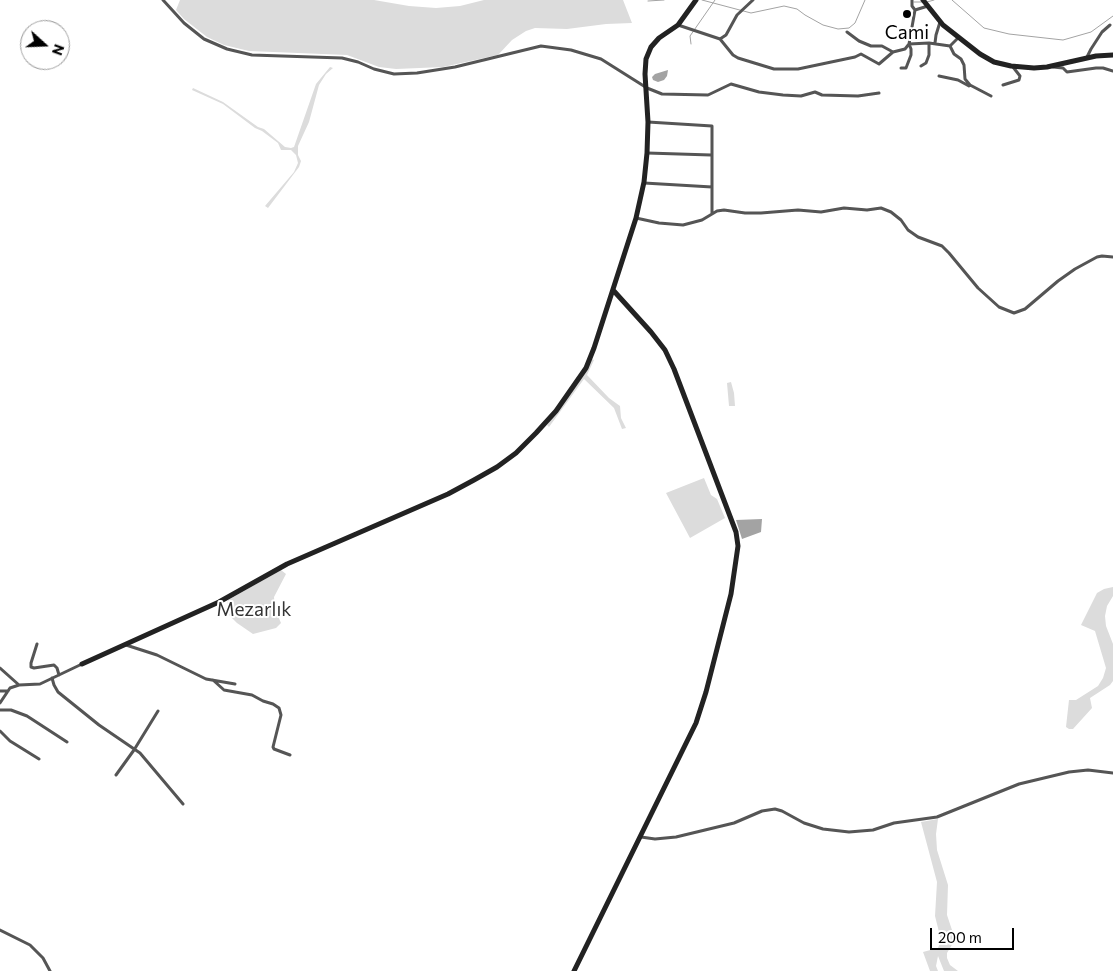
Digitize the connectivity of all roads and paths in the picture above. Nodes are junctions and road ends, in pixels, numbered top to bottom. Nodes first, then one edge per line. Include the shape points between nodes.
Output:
1 (163, 0) edge
2 (753, 0) edge
3 (912, 0) edge
4 (923, 0) edge
5 (696, 1) edge
6 (928, 6) junction
7 (915, 10) junction
8 (941, 22) junction
9 (678, 25) junction
10 (1110, 25) dead end
11 (847, 32) dead end
12 (959, 37) junction
13 (720, 39) junction
14 (929, 43) junction
15 (909, 44) junction
16 (935, 44) junction
17 (950, 46) junction
18 (894, 52) junction
19 (1113, 56) edge
20 (1088, 58) junction
21 (921, 66) dead end
22 (1013, 67) junction
23 (1047, 67) junction
24 (901, 68) dead end
25 (1113, 71) edge
26 (939, 76) dead end
27 (970, 85) junction
28 (1003, 85) dead end
29 (647, 88) junction
30 (880, 93) dead end
31 (991, 96) dead end
32 (648, 122) junction
33 (647, 153) junction
34 (712, 155) junction
35 (644, 182) junction
36 (712, 187) junction
37 (712, 214) junction
38 (636, 218) junction
39 (1113, 257) edge
40 (613, 290) junction
41 (37, 644) dead end
42 (126, 645) junction
43 (82, 664) joint
44 (0, 668) edge
45 (59, 675) junction
46 (52, 678) junction
47 (214, 680) junction
48 (235, 684) dead end
49 (19, 685) junction
50 (0, 691) edge
51 (8, 691) junction
52 (0, 703) edge
53 (0, 710) edge
54 (158, 711) dead end
55 (0, 732) edge
56 (67, 742) dead end
57 (134, 750) junction
58 (290, 755) dead end
59 (39, 759) dead end
60 (1113, 773) edge
61 (116, 775) dead end
62 (182, 804) dead end
63 (641, 837) junction
64 (0, 930) edge
65 (50, 971) edge
66 (574, 971) edge

1 - 29 street via 184,24 204,39 252,55 342,58 394,74 455,67 541,46 601,59
2 - 13 street via 737,14 726,35
3 - 7 street
4 - 6 street
5 - 9 street
6 - 7 street
6 - 8 street
7 - 15 street
8 - 12 street
8 - 16 street
9 - 13 street
9 - 29 street via 651,46 646,59
10 - 20 street via 1102,32
11 - 18 street via 859,42
12 - 17 street
12 - 22 street via 994,62
13 - 18 street via 738,58 774,69 798,69 861,54 879,64
14 - 15 street
14 - 16 street
14 - 21 street via 929,55
15 - 18 street via 905,49
15 - 24 street via 911,55 906,68
16 - 17 street
17 - 27 street via 961,59
19 - 20 street
20 - 23 street
22 - 23 street
22 - 28 street via 1020,76 1019,80
23 - 25 street via 1063,68 1068,72 1096,68
26 - 27 street
27 - 31 street
29 - 30 street via 662,94 708,95 731,84 783,95 801,96 815,92 858,96
29 - 32 street
32 - 33 street
32 - 34 street via 712,126
33 - 34 street
33 - 35 street
34 - 36 street
35 - 36 street
35 - 38 street
36 - 37 street
37 - 38 street via 684,225
37 - 39 street via 724,210 760,213 881,208 901,220 918,237 942,246 978,288 999,307 1014,313 1025,309 1074,269 1097,257
38 - 40 street
40 - 42 street via 586,368 556,411 516,453 497,467 448,494 287,564 219,602
40 - 63 street via 665,350 736,532 738,546 731,594 696,723
41 - 45 street via 31,666 54,665
42 - 43 street
42 - 47 street
43 - 45 street
44 - 49 street
45 - 46 street
46 - 49 street via 40,684
46 - 57 street via 58,692
47 - 48 street
47 - 58 street via 224,690 252,695 279,708 281,715 273,747
49 - 51 street
50 - 51 street
51 - 52 street
53 - 56 street via 27,716
54 - 57 street
55 - 59 street
57 - 61 street
57 - 62 street
60 - 63 street via 1069,772 1019,784 938,817 894,823 872,830 823,829 775,809 676,837
63 - 66 street
64 - 65 street via 30,945

